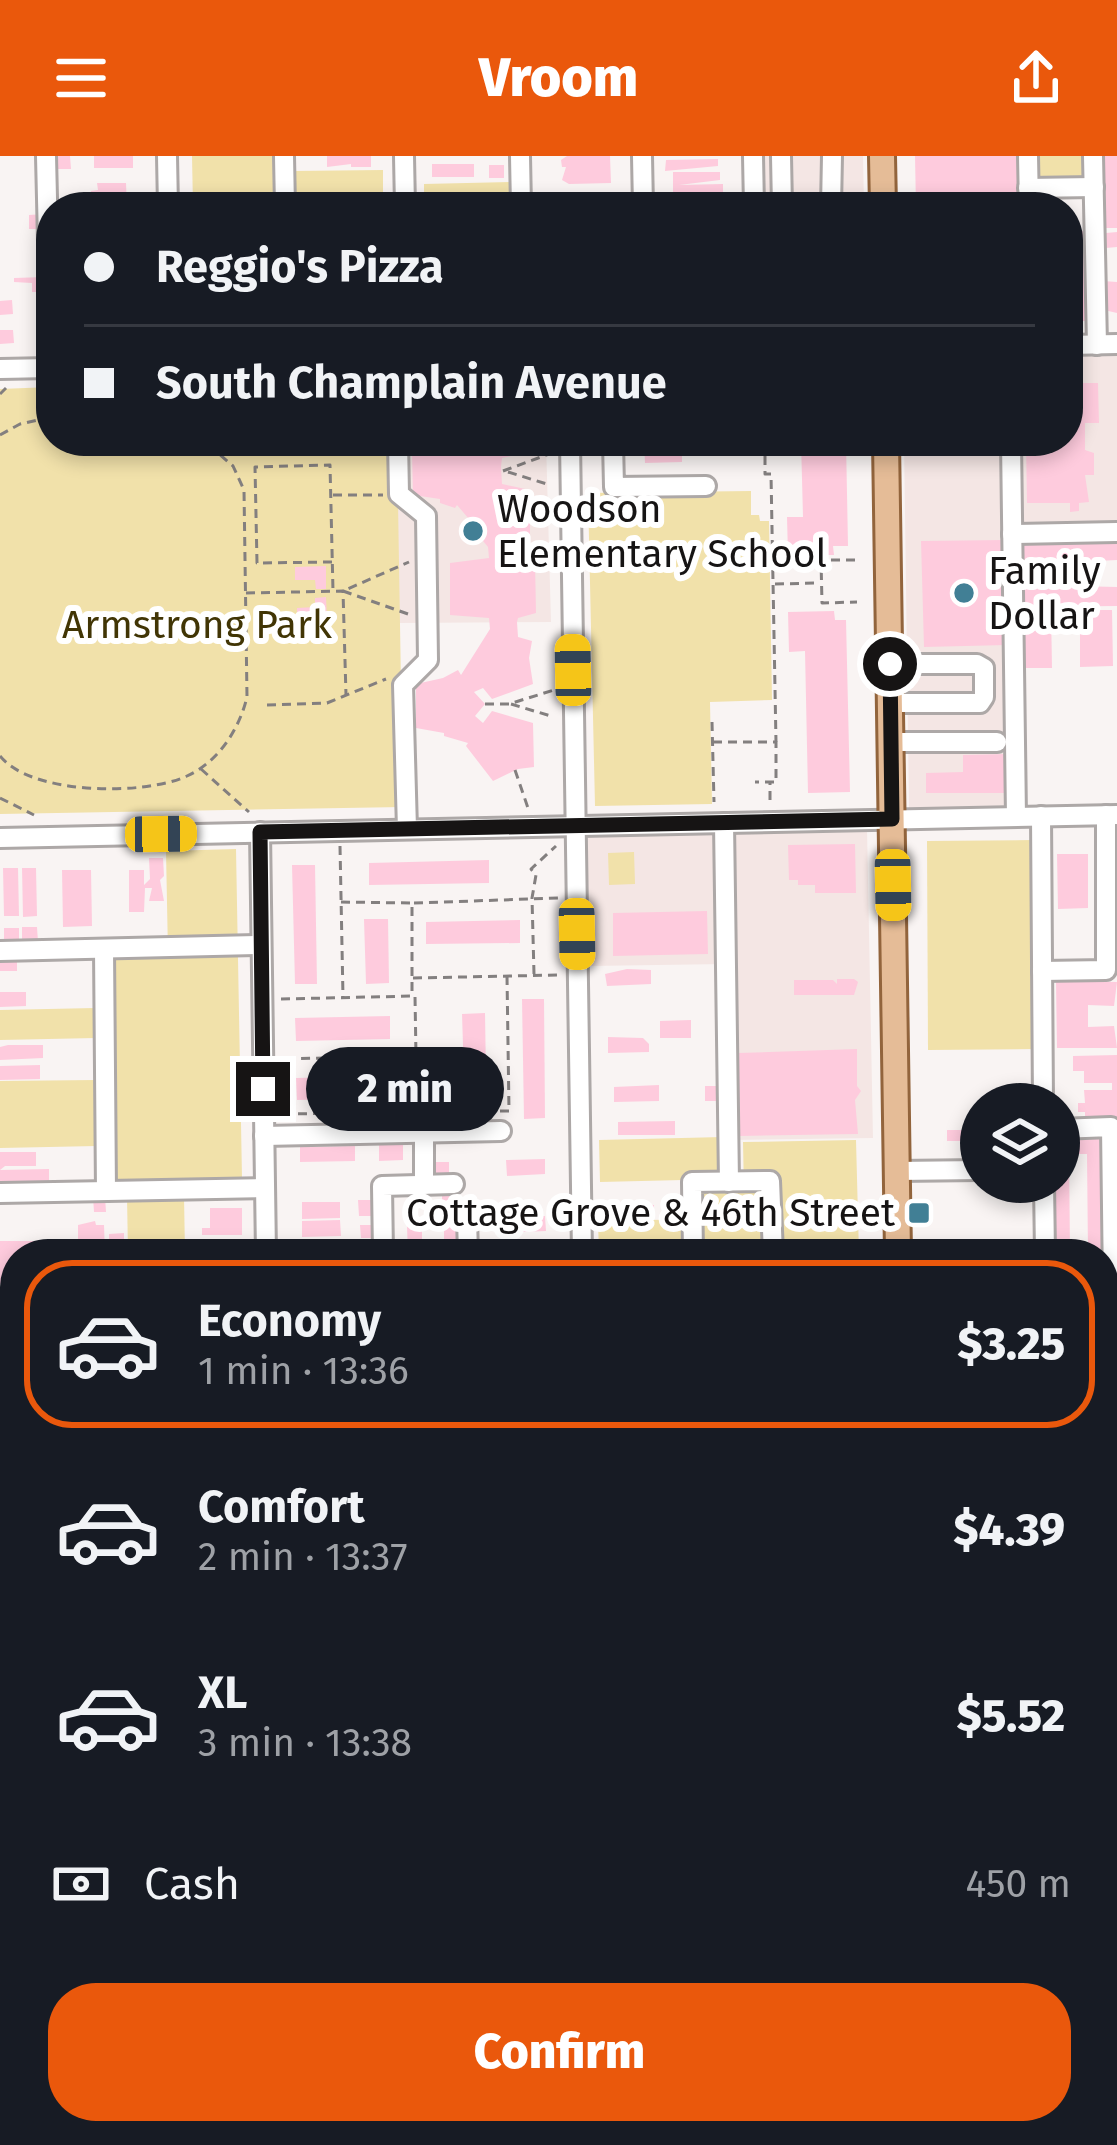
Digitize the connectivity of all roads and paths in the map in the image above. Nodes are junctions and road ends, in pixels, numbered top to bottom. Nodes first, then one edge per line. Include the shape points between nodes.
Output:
1 (46, 156) edge
2 (167, 156) edge
3 (284, 156) edge
4 (404, 156) edge
5 (520, 156) edge
6 (642, 156) edge
7 (753, 156) edge
8 (781, 156) edge
9 (832, 156) edge
10 (882, 156) edge
11 (1028, 156) edge
12 (1093, 156) edge
13 (1094, 187) junction
14 (47, 192) edge
15 (168, 192) edge
16 (285, 192) edge
17 (405, 192) edge
18 (521, 192) edge
19 (643, 192) edge
20 (754, 192) edge
21 (782, 192) edge
22 (831, 192) edge
23 (883, 192) edge
24 (1029, 192) edge
25 (1062, 192) edge
26 (1117, 254) edge
27 (1095, 255) junction
28 (1107, 344) edge
29 (36, 371) edge
30 (3, 379) edge
31 (0, 394) edge
32 (36, 420) edge
33 (0, 434) edge
34 (221, 456) edge
35 (398, 456) edge
36 (544, 456) edge
37 (570, 456) edge
38 (613, 456) edge
39 (765, 456) edge
40 (886, 456) edge
41 (1011, 456) edge
42 (550, 485) dead end
43 (706, 487) dead end
44 (399, 494) junction
45 (331, 495) junction
46 (1117, 532) edge
47 (1012, 534) junction
48 (856, 560) dead end
49 (332, 562) junction
50 (410, 580) dead end
51 (822, 583) junction
52 (773, 584) junction
53 (333, 591) junction
54 (343, 591) junction
55 (245, 593) junction
56 (857, 602) dead end
57 (410, 620) dead end
58 (890, 664) junction
59 (389, 678) dead end
60 (554, 690) dead end
61 (346, 696) junction
62 (485, 704) dead end
63 (509, 704) junction
64 (890, 704) junction
65 (267, 705) dead end
66 (554, 717) dead end
67 (712, 722) dead end
68 (712, 742) junction
69 (776, 742) junction
70 (891, 742) junction
71 (998, 742) dead end
72 (0, 756) edge
73 (5, 763) junction
74 (200, 768) junction
75 (0, 770) edge
76 (515, 770) dead end
77 (755, 782) dead end
78 (770, 782) junction
79 (0, 798) edge
80 (770, 800) dead end
81 (714, 802) dead end
82 (528, 808) dead end
83 (248, 812) dead end
84 (34, 815) dead end
85 (1111, 815) edge
86 (1041, 816) junction
87 (1016, 817) junction
88 (892, 819) junction
89 (724, 823) junction
90 (576, 826) junction
91 (407, 829) junction
92 (260, 832) junction
93 (0, 838) edge
94 (340, 844) dead end
95 (557, 844) dead end
96 (532, 898) junction
97 (558, 898) dead end
98 (341, 902) junction
99 (412, 903) junction
100 (260, 945) junction
101 (104, 949) junction
102 (0, 951) edge
103 (1042, 971) junction
104 (534, 975) junction
105 (560, 975) dead end
106 (507, 976) junction
107 (412, 978) junction
108 (412, 996) junction
109 (343, 998) junction
110 (281, 999) dead end
111 (416, 1056) junction
112 (282, 1059) dead end
113 (1043, 1083) edge
114 (283, 1114) dead end
115 (425, 1122) junction
116 (1080, 1128) edge
117 (501, 1131) dead end
118 (264, 1136) junction
119 (960, 1170) edge
120 (897, 1171) junction
121 (729, 1182) junction
122 (454, 1184) dead end
123 (424, 1185) junction
124 (265, 1188) junction
125 (106, 1191) junction
126 (0, 1193) edge
127 (1044, 1203) edge
128 (467, 1218) dead end
129 (266, 1239) edge
130 (382, 1239) edge
131 (468, 1239) edge
132 (582, 1239) edge
133 (693, 1239) edge
134 (772, 1239) edge
135 (898, 1239) edge
136 (1045, 1239) edge
137 (1111, 1239) edge

1 - 14 street
2 - 15 street
3 - 16 street
4 - 17 street
5 - 18 street
6 - 19 street
7 - 20 street
8 - 21 street
9 - 22 street
10 - 23 main road
11 - 24 street
12 - 13 street
13 - 25 street
13 - 27 street
26 - 27 street
27 - 28 street
29 - 30 street
30 - 31 path
32 - 33 path
34 - 55 path via 244,490
35 - 44 street
36 - 42 path via 505,471
37 - 90 street
38 - 43 street via 614,487
39 - 52 path
40 - 58 main road
41 - 47 street
44 - 45 path
44 - 91 street via 425,516 427,564 428,660 403,685
45 - 49 path
45 - 49 path via 330,465 255,467 257,563
46 - 47 street
47 - 87 street
48 - 51 path via 821,560
49 - 53 path
50 - 54 path via 409,562
51 - 52 path
51 - 56 path via 822,603
52 - 69 path
53 - 54 path
53 - 55 path
54 - 57 path
54 - 61 path
55 - 74 path via 243,713
58 - 64 main road
58 - 64 street via 984,668 980,703
59 - 61 path
60 - 63 path
61 - 65 path
62 - 63 path
63 - 66 path
64 - 70 main road
67 - 68 path
68 - 69 path
68 - 81 path
69 - 78 path
70 - 71 street
70 - 88 main road
72 - 73 path
73 - 74 path via 90,788 164,783
73 - 75 path
74 - 83 path
76 - 82 path
77 - 78 path
78 - 80 path
79 - 84 path
85 - 86 street
85 - 103 street via 1106,970
86 - 87 street
86 - 103 street
87 - 88 street
88 - 89 street
88 - 120 main road
89 - 90 street
89 - 121 street
90 - 91 street
90 - 132 street
91 - 92 street
92 - 93 street
92 - 100 street
94 - 98 path
95 - 96 path via 531,868
96 - 97 path
96 - 99 path
96 - 104 path
98 - 99 path
98 - 109 path
99 - 107 path
100 - 101 street
100 - 118 street
101 - 102 street
101 - 125 street
103 - 113 street
104 - 105 path
104 - 106 path
106 - 107 path
106 - 115 path via 509,1111
107 - 108 path
108 - 109 path
108 - 111 path
109 - 110 path
111 - 112 path
111 - 115 path via 424,1057
114 - 115 path
115 - 117 street
115 - 118 street
115 - 123 street
116 - 137 street via 1111,1127
118 - 124 street
119 - 120 street
120 - 135 main road
121 - 133 street via 692,1183
121 - 134 street via 770,1181
122 - 123 street
123 - 130 street via 382,1186
124 - 125 street
124 - 129 street
125 - 126 street
127 - 136 street
128 - 131 street

